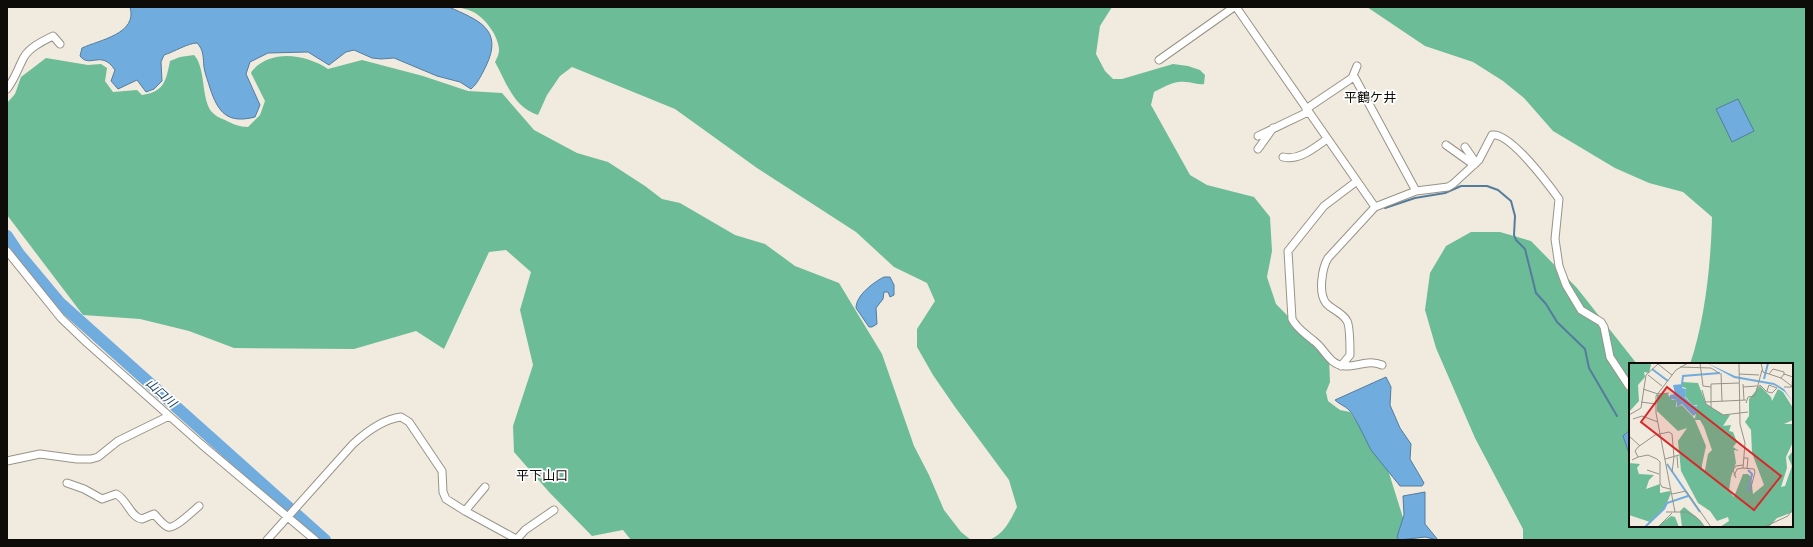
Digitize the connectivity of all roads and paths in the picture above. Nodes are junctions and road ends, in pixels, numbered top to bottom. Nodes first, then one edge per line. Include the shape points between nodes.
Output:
1 (1238, 8) edge
2 (60, 44) dead end
3 (1159, 60) dead end
4 (1357, 66) dead end
5 (1352, 78) junction
6 (7, 88) edge
7 (1307, 110) junction
8 (1273, 128) junction
9 (1258, 136) dead end
10 (1327, 139) junction
11 (1446, 145) dead end
12 (1465, 147) dead end
13 (1258, 149) dead end
14 (1283, 157) dead end
15 (1475, 164) junction
16 (1357, 182) junction
17 (1416, 191) junction
18 (1375, 207) junction
19 (8, 253) edge
20 (1382, 365) dead end
21 (1341, 366) junction
22 (1629, 386) dead end
23 (169, 416) junction
24 (7, 461) edge
25 (67, 483) dead end
26 (485, 487) dead end
27 (199, 506) dead end
28 (554, 510) dead end
29 (465, 511) junction
30 (289, 515) junction
31 (267, 540) edge
32 (315, 540) edge
33 (517, 540) edge

1 - 3 street
1 - 7 street
2 - 6 street via 53,36 30,51
4 - 5 street
5 - 7 street
5 - 17 street via 1355,78
7 - 8 street
7 - 10 street
8 - 9 street
8 - 13 street
10 - 14 street via 1304,154 1291,159
10 - 16 street
11 - 15 street
12 - 15 street
15 - 17 street via 1448,187
15 - 22 street via 1492,135 1499,136 1515,146 1559,199 1555,239 1559,266 1566,285 1581,310 1601,322 1610,356
16 - 18 street
16 - 21 street via 1324,206 1288,251 1293,321 1296,327 1317,344 1331,360
17 - 18 street
18 - 21 street via 1328,258 1324,267 1322,289 1325,301 1348,322 1350,355
19 - 23 street via 61,318
20 - 21 street via 1370,362
23 - 24 street via 118,441 98,457 91,459 40,454
23 - 30 street
25 - 27 street via 102,499 116,494 137,517 142,519 154,514 170,528
26 - 29 street
28 - 33 street via 526,530
29 - 30 street via 446,499 442,471 409,422 401,417 394,418 361,436
29 - 33 street
30 - 31 street
30 - 32 street

